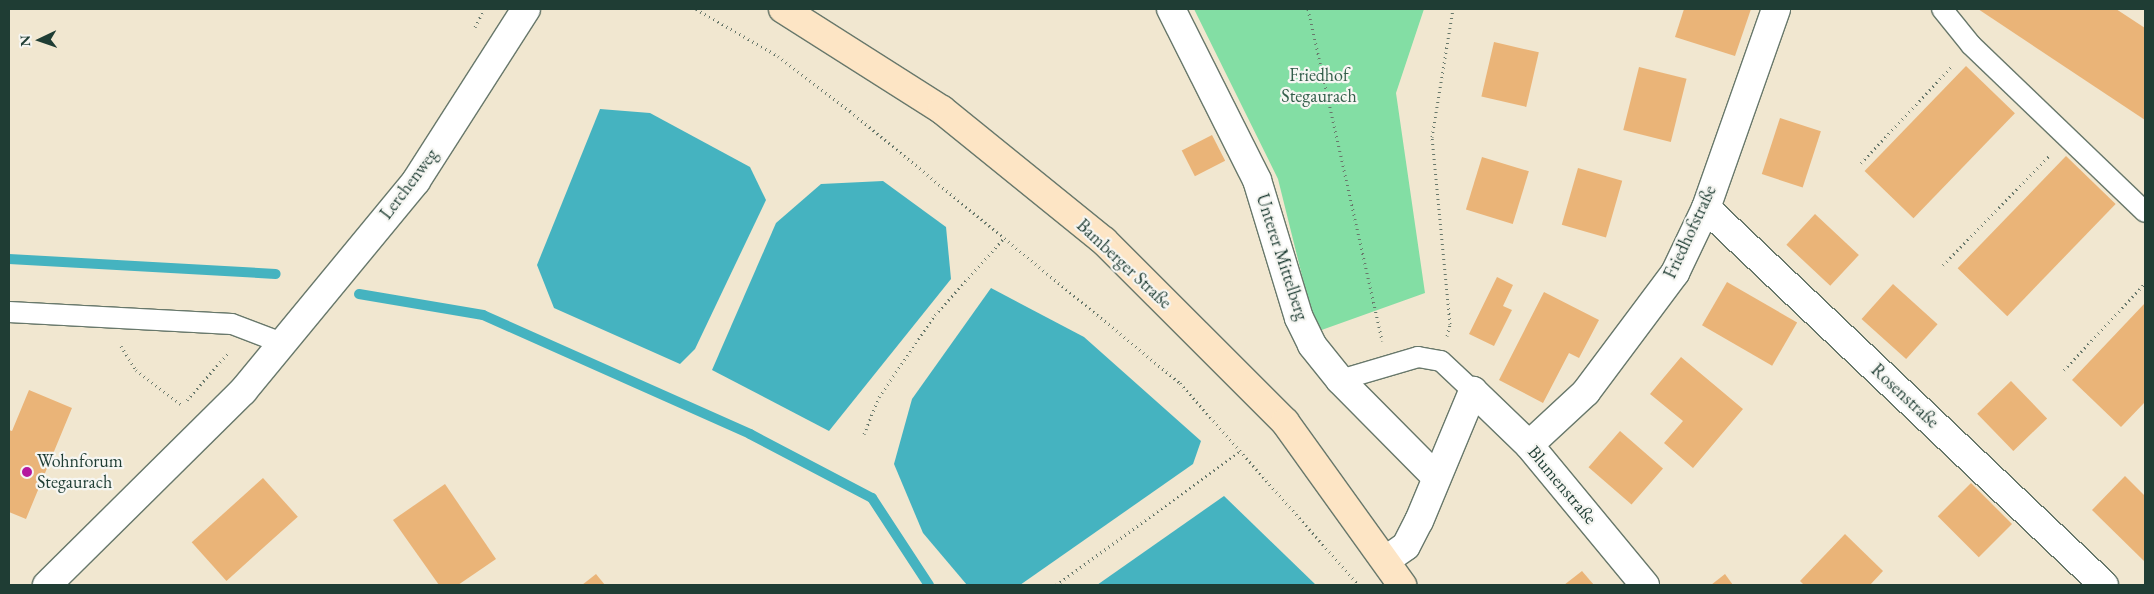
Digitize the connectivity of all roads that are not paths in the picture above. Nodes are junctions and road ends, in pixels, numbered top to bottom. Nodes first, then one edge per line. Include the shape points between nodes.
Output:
1 (783, 9) edge
2 (1171, 9) edge
3 (1776, 9) edge
4 (1942, 9) edge
5 (523, 10) edge
6 (1706, 208) junction
7 (2145, 212) edge
8 (9, 312) edge
9 (282, 343) junction
10 (1340, 380) junction
11 (1473, 391) junction
12 (1529, 445) junction
13 (1435, 476) junction
14 (1386, 560) junction
15 (47, 585) edge
16 (1402, 585) edge
17 (1645, 585) edge
18 (2104, 585) edge

1 - 14 main road, Bamberger Straße via 942,110 1104,241 1285,422
2 - 10 street, Unterer Mittelberg via 1257,180 1299,318 1312,345
3 - 6 street, Friedhofstraße
4 - 7 lane via 1972,45 2069,135
5 - 9 street, Lerchenweg via 416,181
6 - 12 street, Friedhofstraße via 1675,273 1592,384
6 - 18 street, Rosenstraße
8 - 9 lane via 250,329
9 - 15 street, Lerchenweg via 243,391
10 - 11 lane via 1418,357 1441,361
10 - 13 street, Unterer Mittelberg
11 - 12 street, Blumenstraße
11 - 13 street
12 - 17 street, Blumenstraße
13 - 14 street via 1406,546
14 - 16 main road, Bamberger Straße

